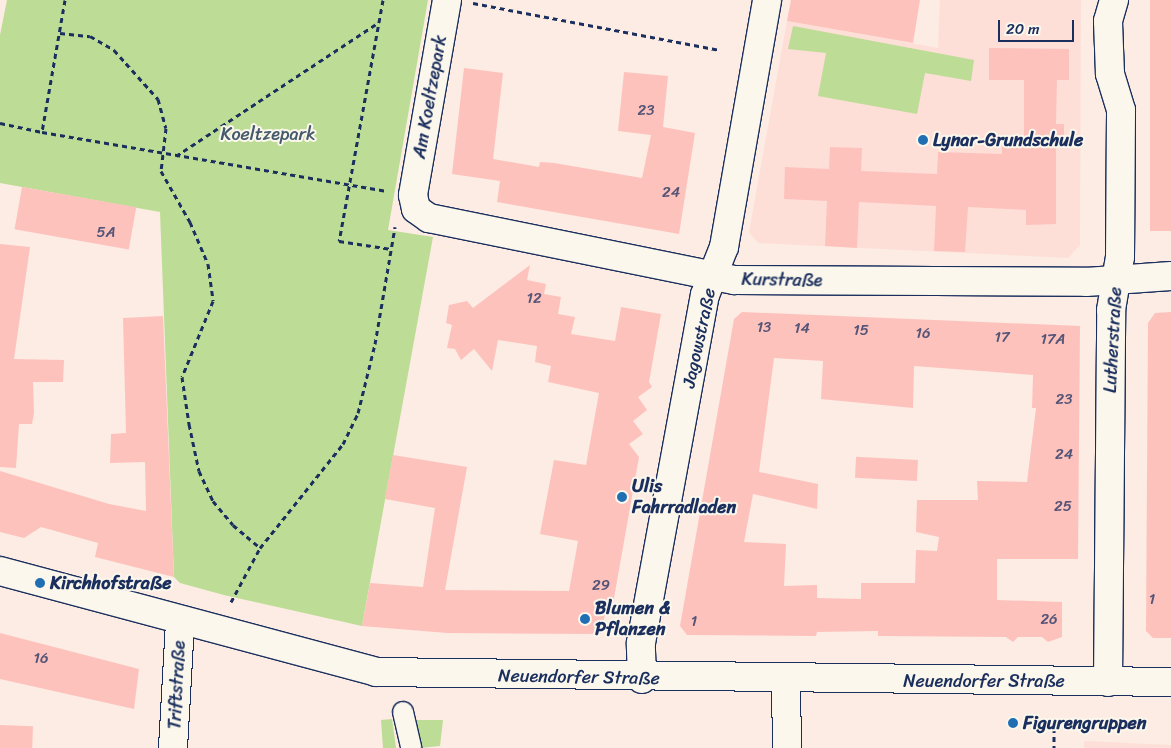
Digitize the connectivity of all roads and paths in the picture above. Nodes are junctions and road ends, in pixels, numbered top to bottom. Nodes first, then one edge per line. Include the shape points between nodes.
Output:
1 (66, 0) edge
2 (383, 0) edge
3 (767, 0) edge
4 (1114, 0) edge
5 (458, 1) edge
6 (379, 22) junction
7 (60, 33) junction
8 (719, 50) dead end
9 (0, 122) edge
10 (42, 132) junction
11 (160, 154) junction
12 (176, 157) junction
13 (349, 185) junction
14 (402, 194) junction
15 (395, 227) dead end
16 (391, 249) junction
17 (713, 275) junction
18 (1171, 276) edge
19 (1116, 282) junction
20 (260, 548) junction
21 (0, 571) edge
22 (231, 602) dead end
23 (180, 623) junction
24 (642, 679) junction
25 (786, 680) junction
26 (1108, 682) junction
27 (1171, 682) edge
28 (403, 712) dead end
29 (1054, 718) dead end
30 (173, 748) edge
31 (411, 748) edge
32 (787, 748) edge
33 (1054, 748) edge

1 - 7 path
2 - 6 path
3 - 17 street, Jagowstraße via 724,247
4 - 19 street, Lutherstraße via 1108,22 1110,74 1121,110 1120,257
5 - 8 path
5 - 14 street, Am Koeltzepark
6 - 12 path
6 - 13 path
7 - 10 path
7 - 11 path via 90,36 114,50 145,82 158,99 166,128
9 - 10 path
10 - 11 path
11 - 12 path
11 - 20 path via 161,171 190,222 208,264 213,301 182,377 199,471 213,501 233,525
12 - 13 path
13 - 14 path
13 - 16 path via 339,241
14 - 17 street, Kurstraße via 429,218
15 - 16 path
16 - 20 path via 358,413 343,444
17 - 19 street, Kurstraße via 734,280
17 - 24 street, Jagowstraße via 705,295 641,643
18 - 19 street, Kurstraße
19 - 26 street, Lutherstraße via 1111,310
20 - 22 path
21 - 23 street, Neuendorfer Straße
23 - 24 street, Neuendorfer Straße via 376,672
23 - 30 street, Triftstraße
24 - 25 street, Neuendorfer Straße
25 - 26 street, Neuendorfer Straße
25 - 32 street
26 - 27 street, Neuendorfer Straße
28 - 31 street
29 - 33 path

